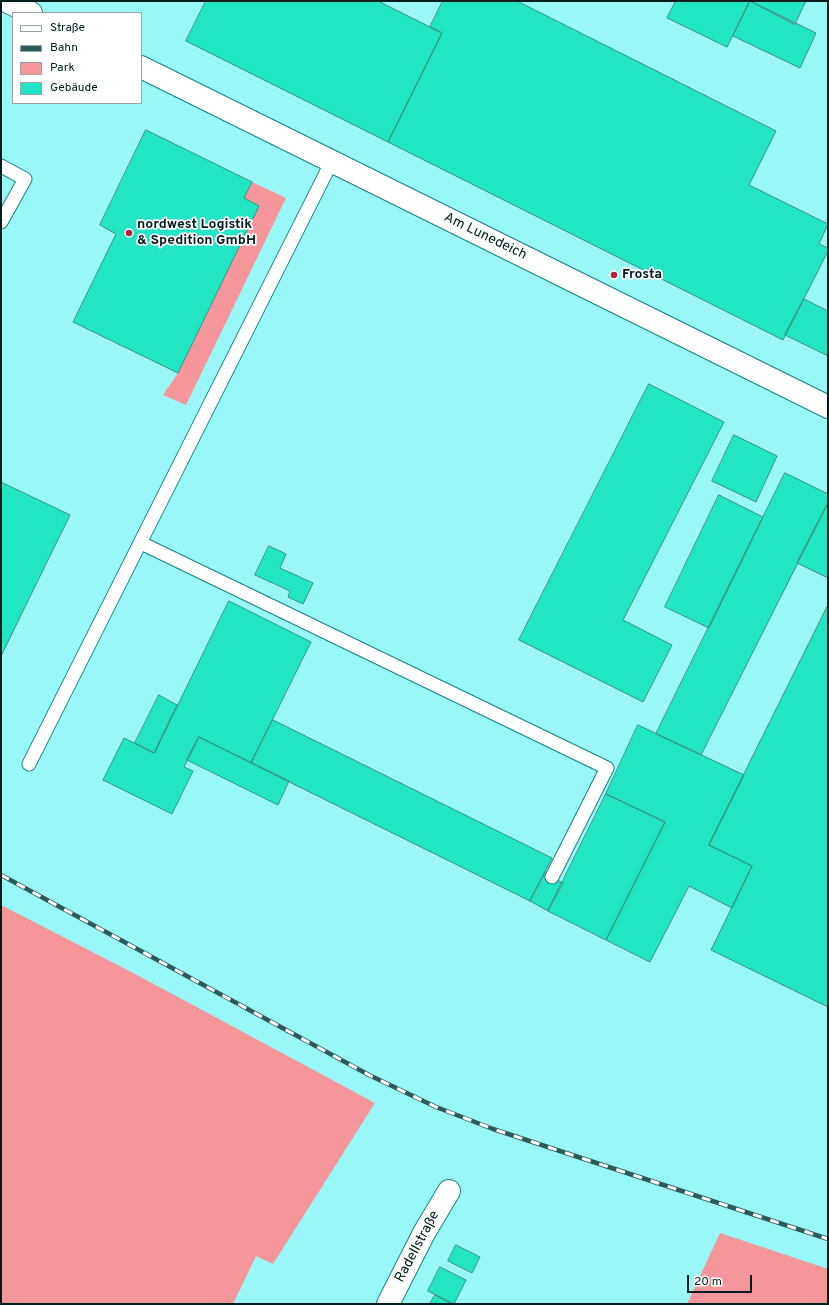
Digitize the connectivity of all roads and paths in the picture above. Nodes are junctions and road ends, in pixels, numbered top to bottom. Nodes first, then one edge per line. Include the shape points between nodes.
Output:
1 (6, 1) edge
2 (29, 12) edge
3 (142, 67) edge
4 (332, 161) junction
5 (1, 166) edge
6 (1, 222) edge
7 (828, 407) edge
8 (140, 543) junction
9 (30, 764) dead end
10 (552, 877) dead end
11 (449, 1191) dead end
12 (388, 1304) edge

1 - 2 street
3 - 4 street, Am Lunedeich
4 - 7 street, Am Lunedeich
4 - 8 lane
5 - 6 lane via 25,179
8 - 9 lane
8 - 10 lane via 608,768
11 - 12 street, Radellstraße via 424,1233

